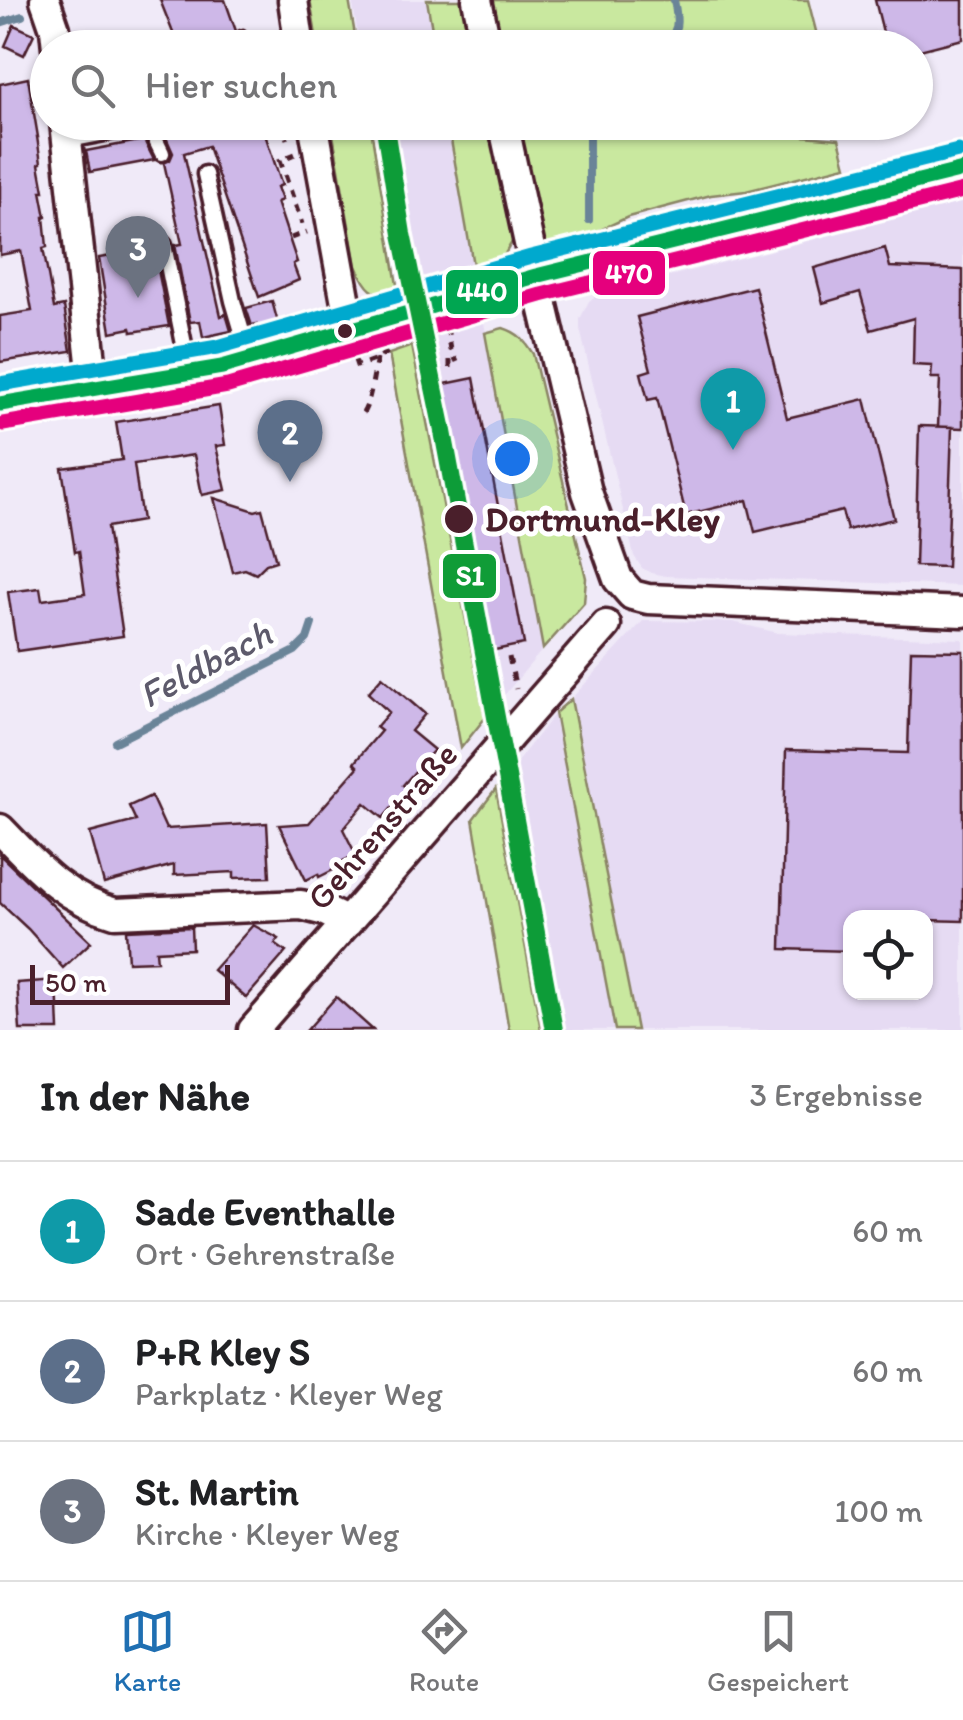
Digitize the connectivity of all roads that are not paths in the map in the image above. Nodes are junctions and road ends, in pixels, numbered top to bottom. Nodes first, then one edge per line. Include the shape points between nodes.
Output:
1 (44, 0) edge
2 (292, 0) edge
3 (477, 0) edge
4 (55, 30) edge
5 (297, 30) edge
6 (483, 30) edge
7 (67, 140) edge
8 (156, 140) edge
9 (316, 140) edge
10 (507, 140) edge
11 (162, 152) dead end
12 (963, 170) edge
13 (205, 174) dead end
14 (164, 245) dead end
15 (536, 276) junction
16 (351, 330) junction
17 (250, 359) junction
18 (190, 374) junction
19 (94, 390) junction
20 (0, 404) edge
21 (963, 612) edge
22 (606, 625) dead end
23 (0, 829) edge
24 (348, 922) junction
25 (253, 1030) edge

1 - 4 street
2 - 5 street
3 - 6 street
7 - 19 street
8 - 11 lane
9 - 16 street
10 - 15 street
12 - 15 street
13 - 17 lane
14 - 18 lane
15 - 16 street
15 - 21 street via 588,492 618,579 632,595
16 - 17 street
17 - 18 street
18 - 19 street
19 - 20 street
22 - 24 street, Gehrenstraße
23 - 24 street via 88,906 116,913 301,905
24 - 25 street, Gehrenstraße

